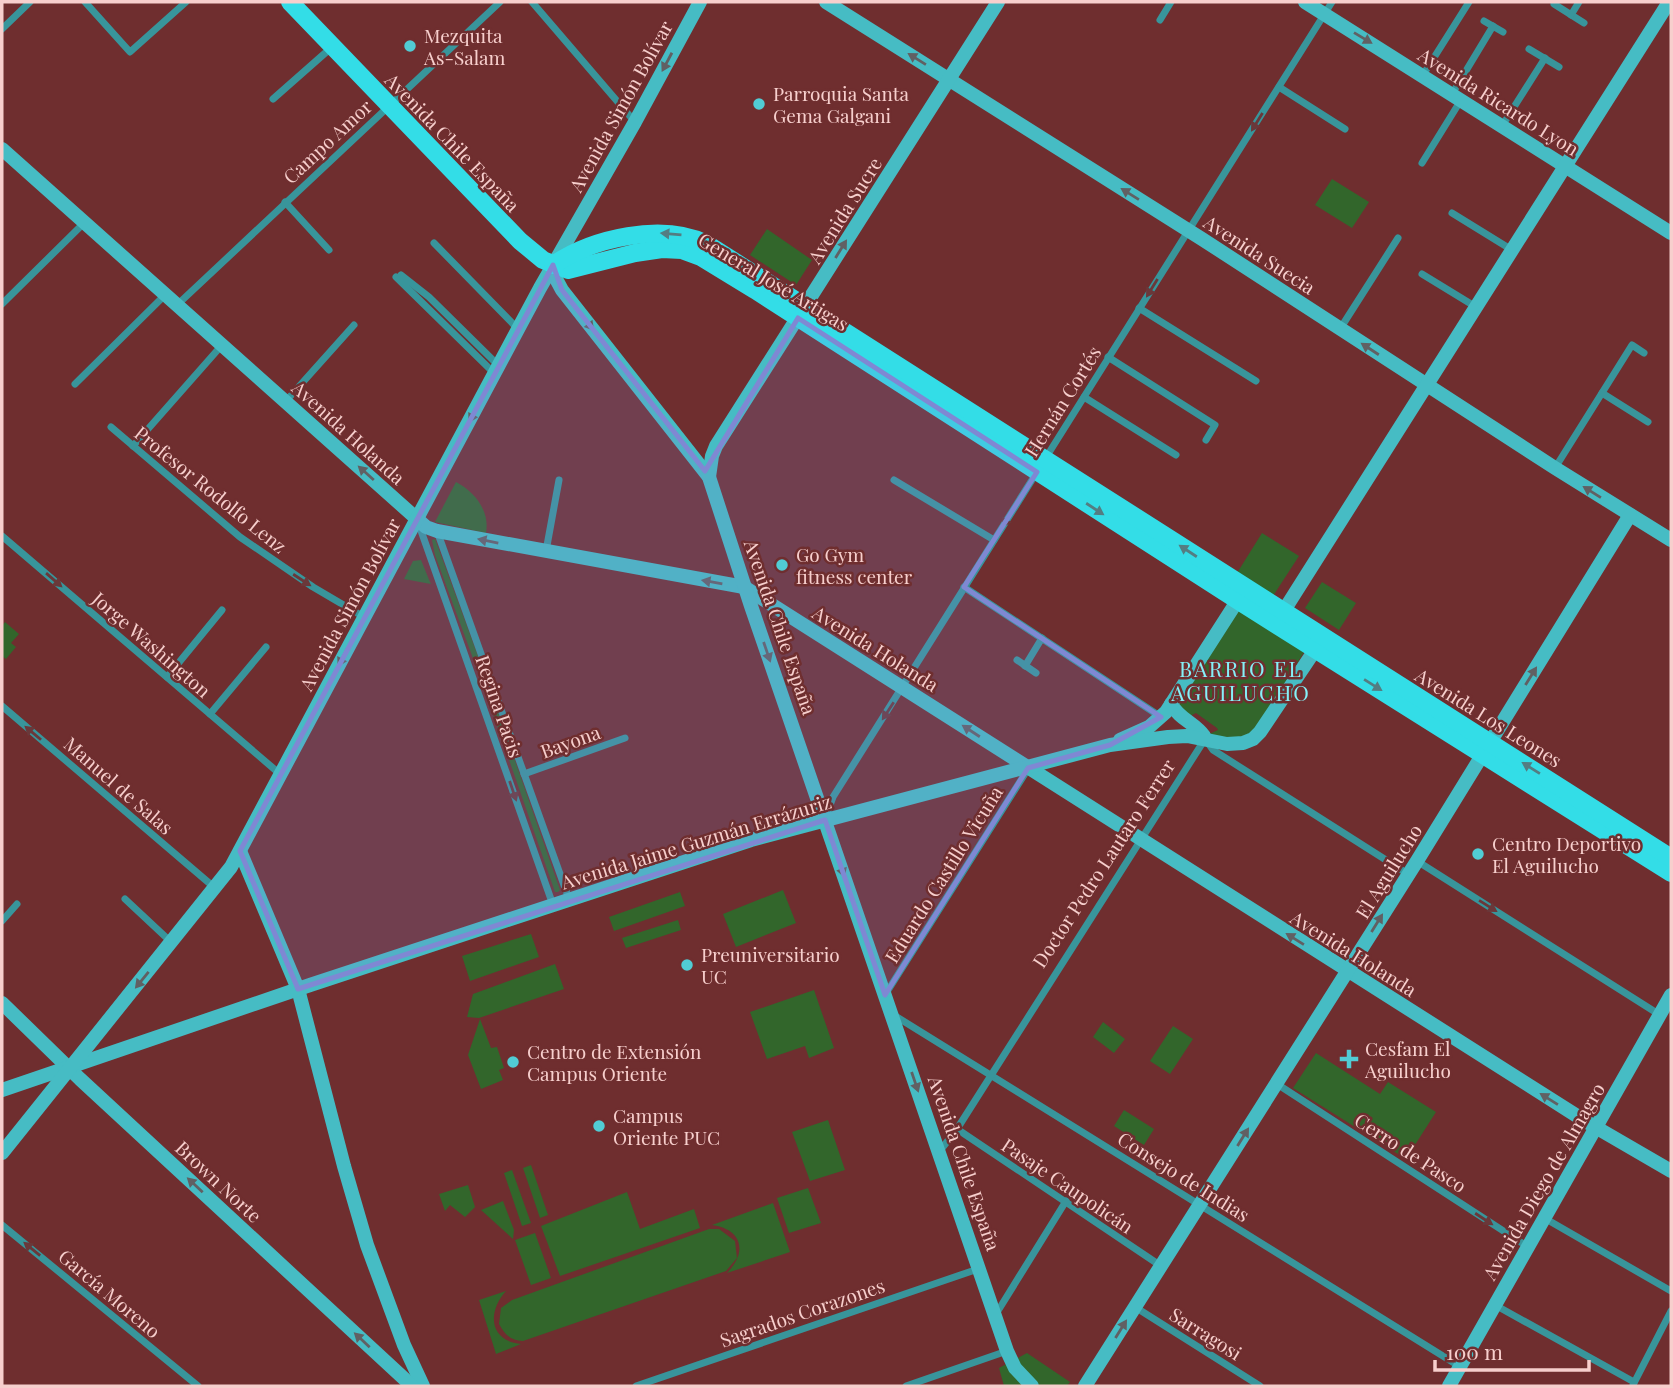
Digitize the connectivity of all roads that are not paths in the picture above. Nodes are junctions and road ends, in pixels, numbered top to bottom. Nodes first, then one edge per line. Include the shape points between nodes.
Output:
1 (30, 2) edge
2 (85, 2) edge
3 (186, 2) edge
4 (290, 2) edge
5 (499, 2) edge
6 (532, 2) edge
7 (700, 2) edge
8 (826, 2) edge
9 (998, 2) edge
10 (1171, 2) edge
11 (1305, 2) edge
12 (1469, 2) edge
13 (1579, 2) edge
14 (1669, 2) edge
15 (1554, 4) dead end
16 (1329, 8) edge
17 (1571, 15) junction
18 (1160, 20) dead end
19 (1484, 21) dead end
20 (1584, 23) dead end
21 (1493, 26) junction
22 (2, 29) edge
23 (1503, 32) dead end
24 (332, 47) junction
25 (1529, 49) dead end
26 (1545, 58) junction
27 (1559, 67) dead end
28 (1423, 75) junction
29 (949, 79) junction
30 (1279, 87) junction
31 (1457, 97) junction
32 (273, 99) dead end
33 (388, 105) junction
34 (635, 122) junction
35 (1502, 126) junction
36 (1345, 129) dead end
37 (2, 149) edge
38 (1422, 163) dead end
39 (1565, 165) junction
40 (285, 202) junction
41 (1452, 213) dead end
42 (84, 223) junction
43 (1188, 231) junction
44 (1671, 233) edge
45 (1398, 238) dead end
46 (434, 243) dead end
47 (329, 250) dead end
48 (1512, 250) junction
49 (553, 265) junction
50 (1422, 274) dead end
51 (399, 276) dead end
52 (165, 295) junction
53 (2, 304) edge
54 (177, 306) junction
55 (1476, 307) junction
56 (1139, 308) junction
57 (802, 312) junction
58 (354, 325) dead end
59 (518, 329) junction
60 (1340, 329) junction
61 (222, 345) junction
62 (1644, 353) dead end
63 (1108, 357) junction
64 (497, 370) junction
65 (1256, 381) dead end
66 (75, 384) dead end
67 (1427, 386) junction
68 (1602, 393) junction
69 (1084, 397) junction
70 (286, 401) junction
71 (1648, 422) dead end
72 (111, 428) dead end
73 (1206, 440) dead end
74 (133, 446) junction
75 (716, 446) junction
76 (691, 451) junction
77 (1176, 455) dead end
78 (1041, 466) junction
79 (1555, 468) junction
80 (709, 477) junction
81 (559, 480) dead end
82 (894, 480) dead end
83 (1630, 515) junction
84 (417, 518) junction
85 (437, 531) junction
86 (2, 536) edge
87 (994, 540) junction
88 (1671, 540) edge
89 (546, 552) junction
90 (744, 587) junction
91 (964, 587) junction
92 (1241, 594) junction
93 (222, 610) dead end
94 (364, 617) junction
95 (1280, 618) junction
96 (470, 621) junction
97 (455, 626) junction
98 (1042, 638) junction
99 (1320, 643) junction
100 (265, 647) dead end
101 (1017, 660) dead end
102 (1025, 666) junction
103 (1036, 673) dead end
104 (167, 677) junction
105 (904, 687) junction
106 (1171, 705) junction
107 (2, 706) edge
108 (502, 711) junction
109 (210, 714) junction
110 (487, 717) junction
111 (1161, 717) junction
112 (1205, 737) junction
113 (625, 738) dead end
114 (1110, 745) junction
115 (1486, 748) junction
116 (1028, 768) junction
117 (281, 775) junction
118 (524, 775) junction
119 (825, 820) junction
120 (1141, 839) junction
121 (240, 851) junction
122 (1671, 858) edge
123 (1413, 868) junction
124 (1671, 873) edge
125 (215, 889) junction
126 (125, 899) dead end
127 (569, 899) junction
128 (17, 904) dead end
129 (553, 905) junction
130 (2, 921) edge
131 (172, 942) junction
132 (1347, 971) junction
133 (298, 989) junction
134 (885, 995) junction
135 (1671, 995) edge
136 (2, 1003) edge
137 (891, 1013) junction
138 (1660, 1015) junction
139 (69, 1066) junction
140 (991, 1075) junction
141 (1276, 1084) junction
142 (2, 1090) edge
143 (957, 1129) junction
144 (1597, 1129) junction
145 (939, 1152) junction
146 (2, 1153) edge
147 (1671, 1171) edge
148 (1066, 1202) junction
149 (1200, 1205) junction
150 (1546, 1219) junction
151 (2, 1225) edge
152 (1528, 1247) junction
153 (1162, 1266) junction
154 (979, 1268) junction
155 (1671, 1290) edge
156 (1494, 1305) junction
157 (1135, 1307) junction
158 (1671, 1311) edge
159 (995, 1315) junction
160 (404, 1345) junction
161 (1007, 1351) junction
162 (385, 1361) junction
163 (1460, 1366) junction
164 (1633, 1384) edge
165 (198, 1386) edge
166 (412, 1386) edge
167 (423, 1386) edge
168 (636, 1386) edge
169 (906, 1386) edge
170 (1032, 1386) edge
171 (1085, 1386) edge
172 (1260, 1386) edge
173 (1449, 1386) edge

1 - 22 street
2 - 3 street via 130,52
4 - 24 main road, Avenida Chile España
5 - 33 street, Campo Amor
6 - 34 street
7 -> 34 street, Avenida Simón Bolívar
29 -> 8 street, Avenida Suecia
9 - 29 street, Avenida Sucre
10 - 18 street
11 - 16 street, Avenida Ricardo Lyon
12 - 28 street
13 - 17 street
14 - 39 street
15 - 17 street
16 -> 28 street, Avenida Ricardo Lyon
16 - 30 street, Hernán Cortés
17 - 20 street
19 - 21 street
21 - 23 street
21 - 31 street
24 - 32 street
24 - 33 main road, Avenida Chile España
25 - 26 street
26 - 27 street
26 - 35 street
28 - 31 street, Avenida Ricardo Lyon
43 -> 29 street, Avenida Suecia
57 -> 29 street, Avenida Sucre
30 - 36 street
30 -> 43 street, Hernán Cortés
31 - 35 street, Avenida Ricardo Lyon
31 - 38 street
33 - 40 street, Campo Amor
33 - 49 main road, Avenida Chile España via 526,247
34 - 49 street, Avenida Simón Bolívar
35 - 39 street, Avenida Ricardo Lyon
37 - 42 street, Avenida Holanda
39 - 44 street, Avenida Ricardo Lyon
39 - 48 street
40 - 47 street
40 - 54 street, Campo Amor
41 - 48 street
42 - 52 street, Avenida Holanda
42 - 53 street
43 -> 56 street, Hernán Cortés
43 - 60 street, Avenida Suecia
45 - 60 street
46 - 59 street
48 - 55 street
49 - 57 main road, General José Artigas via 568,270 635,253 682,250
49 - 59 street, Avenida Simón Bolívar
49 -> 76 street, Avenida Chile España via 562,290
50 - 55 street
51 - 64 street via 429,297
52 - 54 street, Avenida Holanda
52 - 66 street
54 - 61 street, Avenida Holanda
55 - 67 street
56 - 63 street, Hernán Cortés
56 - 65 street
57 - 75 street, Avenida Sucre
57 - 78 main road, General José Artigas
58 - 70 street
59 - 64 street, Avenida Simón Bolívar
67 -> 60 street, Avenida Suecia
61 - 70 street, Avenida Holanda
61 - 74 street
62 - 68 street via 1632,345
63 - 69 street, Hernán Cortés
63 - 73 street via 1215,425
64 -> 84 street, Avenida Simón Bolívar
67 - 79 street, Avenida Suecia
67 - 95 street
68 - 71 street
68 - 79 street
69 - 77 street
69 - 78 street, Hernán Cortés
84 -> 70 street, Avenida Holanda
72 - 74 street, Profesor Rodolfo Lenz
74 -> 94 street, Profesor Rodolfo Lenz via 240,537
75 - 76 street
75 - 80 street, Avenida Sucre
76 - 80 street, Avenida Chile España
78 -> 87 street, Hernán Cortés
78 - 92 main road, General José Artigas
83 -> 79 street, Avenida Suecia
80 - 90 street, Avenida Chile España
81 - 89 street
82 - 87 street
83 - 88 street, Avenida Suecia
115 -> 83 street, El Aguilucho
84 - 85 street, Avenida Holanda
84 - 94 street, Avenida Simón Bolívar
84 - 97 street, Regina Pacis
89 -> 85 street, Avenida Holanda
85 - 96 street, Regina Pacis
86 -> 104 street, Jorge Washington
87 - 91 street, Hernán Cortés
90 -> 89 street, Avenida Holanda
90 - 105 street, Avenida Holanda
90 -> 119 street, Avenida Chile España
91 - 98 street
91 - 105 street, Hernán Cortés
92 - 95 main road, General José Artigas
92 - 106 street
93 - 104 street
94 -> 117 street, Avenida Simón Bolívar
95 - 99 main road, General José Artigas
96 - 97 street
96 - 108 street, Regina Pacis
97 - 110 street, Regina Pacis
98 - 102 street
98 - 111 street
99 - 112 street via 1257,736 1233,744
99 - 115 main road, Avenida Los Leones
100 - 109 street
101 - 102 street
102 - 103 street
104 - 109 street, Jorge Washington
116 -> 105 street, Avenida Holanda
105 -> 119 street, Hernán Cortés via 833,797
106 - 111 street
106 - 112 street
125 -> 107 street, Manuel de Salas
108 - 110 street
108 - 118 street, Regina Pacis
109 - 117 street, Jorge Washington
110 -> 129 street, Regina Pacis
111 - 114 street, Avenida Jaime Guzmán Errázuriz via 1145,730
112 - 114 street, Avenida Jaime Guzmán Errázuriz
112 - 120 street, Doctor Pedro Lautaro Ferrer
112 - 123 street via 1213,750
113 - 118 street, Bayona
114 - 116 street, Avenida Jaime Guzmán Errázuriz
122 -> 115 main road, Avenida Los Leones
115 - 123 street, El Aguilucho
115 - 124 main road, Avenida Los Leones
116 - 119 street, Avenida Jaime Guzmán Errázuriz
116 - 120 street, Avenida Holanda
116 - 134 street, Eduardo Castillo Vicuña
117 - 121 street, Avenida Simón Bolívar
118 - 127 street, Regina Pacis
119 - 127 street, Avenida Jaime Guzmán Errázuriz
119 -> 134 street, Avenida Chile España
132 -> 120 street, Avenida Holanda
120 - 140 street, Doctor Pedro Lautaro Ferrer
121 - 125 street, Avenida Simón Bolívar
121 - 133 street
132 -> 123 street, El Aguilucho
123 -> 138 street
125 - 131 street, Avenida Simón Bolívar
126 - 131 street
127 - 129 street, Avenida Jaime Guzmán Errázuriz
128 - 130 street
129 - 133 street, Avenida Jaime Guzmán Errázuriz
131 -> 139 street, Avenida Simón Bolívar
132 - 141 street, El Aguilucho
144 -> 132 street, Avenida Holanda
133 - 139 street, Avenida Jaime Guzmán Errázuriz
133 - 160 street via 367,1245
134 - 137 street, Avenida Chile España
135 - 138 street, Avenida Diego de Almagro
136 - 139 street, Brown Norte
137 - 140 street, Consejo de Indias
137 -> 145 street, Avenida Chile España
138 - 144 street, Avenida Diego de Almagro
139 - 142 street, Avenida Jaime Guzmán Errázuriz
139 - 146 street, Avenida Simón Bolívar
162 -> 139 street, Brown Norte
140 - 143 street, Doctor Pedro Lautaro Ferrer
140 - 149 street, Consejo de Indias
149 -> 141 street, El Aguilucho
141 -> 152 street, Cerro de Pasco
143 - 145 street, Doctor Pedro Lautaro Ferrer
143 - 148 street, Pasaje Caupolicán
144 - 147 street, Avenida Holanda
144 - 150 street, Avenida Diego de Almagro
145 - 154 street, Avenida Chile España
148 - 153 street, Pasaje Caupolicán
148 - 159 street
149 - 153 street, El Aguilucho
149 - 163 street, Consejo de Indias
150 - 152 street, Avenida Diego de Almagro
150 - 155 street
165 -> 151 street, García Moreno
152 - 156 street, Avenida Diego de Almagro
153 - 157 street, El Aguilucho
154 - 159 street, Avenida Chile España
154 - 168 street, Sagrados Corazones
156 - 163 street, Avenida Diego de Almagro
156 - 164 street
171 -> 157 street, El Aguilucho
157 - 172 street, Sarragosi
158 - 164 street
159 - 161 street, Avenida Chile España
160 - 162 street via 398,1356
160 - 167 street
161 - 169 street
161 - 170 street, Avenida Chile España
162 - 166 street, Brown Norte
163 - 173 street, Avenida Diego de Almagro

